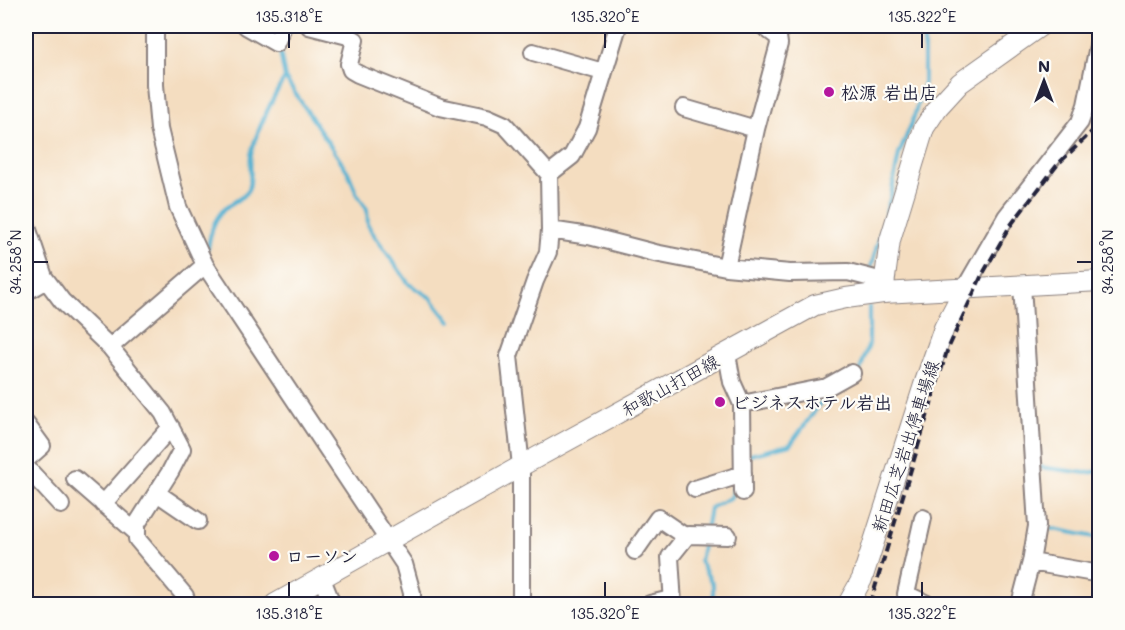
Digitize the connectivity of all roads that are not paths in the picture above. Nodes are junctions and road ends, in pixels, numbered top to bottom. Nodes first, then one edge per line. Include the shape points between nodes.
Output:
1 (155, 26) edge
2 (246, 26) edge
3 (283, 26) edge
4 (309, 26) edge
5 (618, 26) edge
6 (764, 26) edge
7 (1040, 26) edge
8 (1100, 36) edge
9 (533, 52) dead end
10 (603, 72) junction
11 (684, 108) dead end
12 (756, 129) junction
13 (549, 174) junction
14 (26, 225) edge
15 (550, 230) junction
16 (29, 248) edge
17 (205, 266) junction
18 (726, 267) junction
19 (46, 280) junction
20 (1100, 281) edge
21 (1022, 285) junction
22 (883, 287) junction
23 (965, 288) junction
24 (26, 292) edge
25 (110, 347) junction
26 (727, 354) junction
27 (852, 373) dead end
28 (742, 404) junction
29 (26, 424) edge
30 (171, 427) junction
31 (26, 460) edge
32 (521, 466) junction
33 (26, 467) edge
34 (743, 474) junction
35 (75, 479) dead end
36 (695, 489) dead end
37 (743, 492) dead end
38 (157, 494) junction
39 (103, 504) junction
40 (61, 505) dead end
41 (923, 518) dead end
42 (198, 521) dead end
43 (137, 533) junction
44 (728, 536) dead end
45 (686, 537) junction
46 (390, 541) junction
47 (635, 551) dead end
48 (1031, 562) junction
49 (1100, 574) edge
50 (322, 579) junction
51 (672, 602) edge
52 (187, 604) edge
53 (275, 604) edge
54 (332, 604) edge
55 (412, 604) edge
56 (521, 604) edge
57 (650, 604) edge
58 (848, 604) edge
59 (927, 604) edge
60 (1020, 604) edge

1 - 17 street via 159,129 178,207
2 - 3 street via 276,43
4 - 13 street via 355,40 349,64 358,74 440,106 505,125
5 - 10 street
6 - 12 street via 779,44
7 - 22 main road via 960,82 924,128 890,240
8 - 23 street via 1080,122 1006,217
9 - 10 street
10 - 13 street via 577,148
11 - 12 street
12 - 18 street
13 - 15 street
14 - 16 street
15 - 18 street
15 - 32 street via 548,252 509,356
16 - 19 street
17 - 25 street
17 - 46 street
18 - 22 street via 790,273 848,272
19 - 24 street
19 - 25 street
20 - 21 main road, 和歌山打田線
21 - 23 main road, 和歌山打田線
21 - 48 street via 1037,526
22 - 23 main road, 和歌山打田線
22 - 26 main road, 和歌山打田線 via 815,305
23 - 58 main road, 新田広芝岩出停車場線 via 944,328 862,579
25 - 30 street
26 - 28 street via 732,382
26 - 32 main road, 和歌山打田線
27 - 28 street via 827,387
28 - 34 street
29 - 31 street via 42,446
30 - 38 street via 182,449
30 - 39 street
32 - 46 main road, 和歌山打田線
32 - 56 street
33 - 40 street
34 - 36 street
34 - 37 street
35 - 39 street
38 - 42 street
38 - 43 street via 137,524
39 - 43 street
41 - 59 street via 906,594
43 - 52 street via 137,539 185,596
44 - 45 street
45 - 47 street via 658,518
45 - 51 street via 670,557
46 - 50 main road, 和歌山打田線
46 - 55 street via 404,564
48 - 49 street
48 - 60 street
50 - 53 main road, 和歌山打田線
50 - 54 street
51 - 57 street

